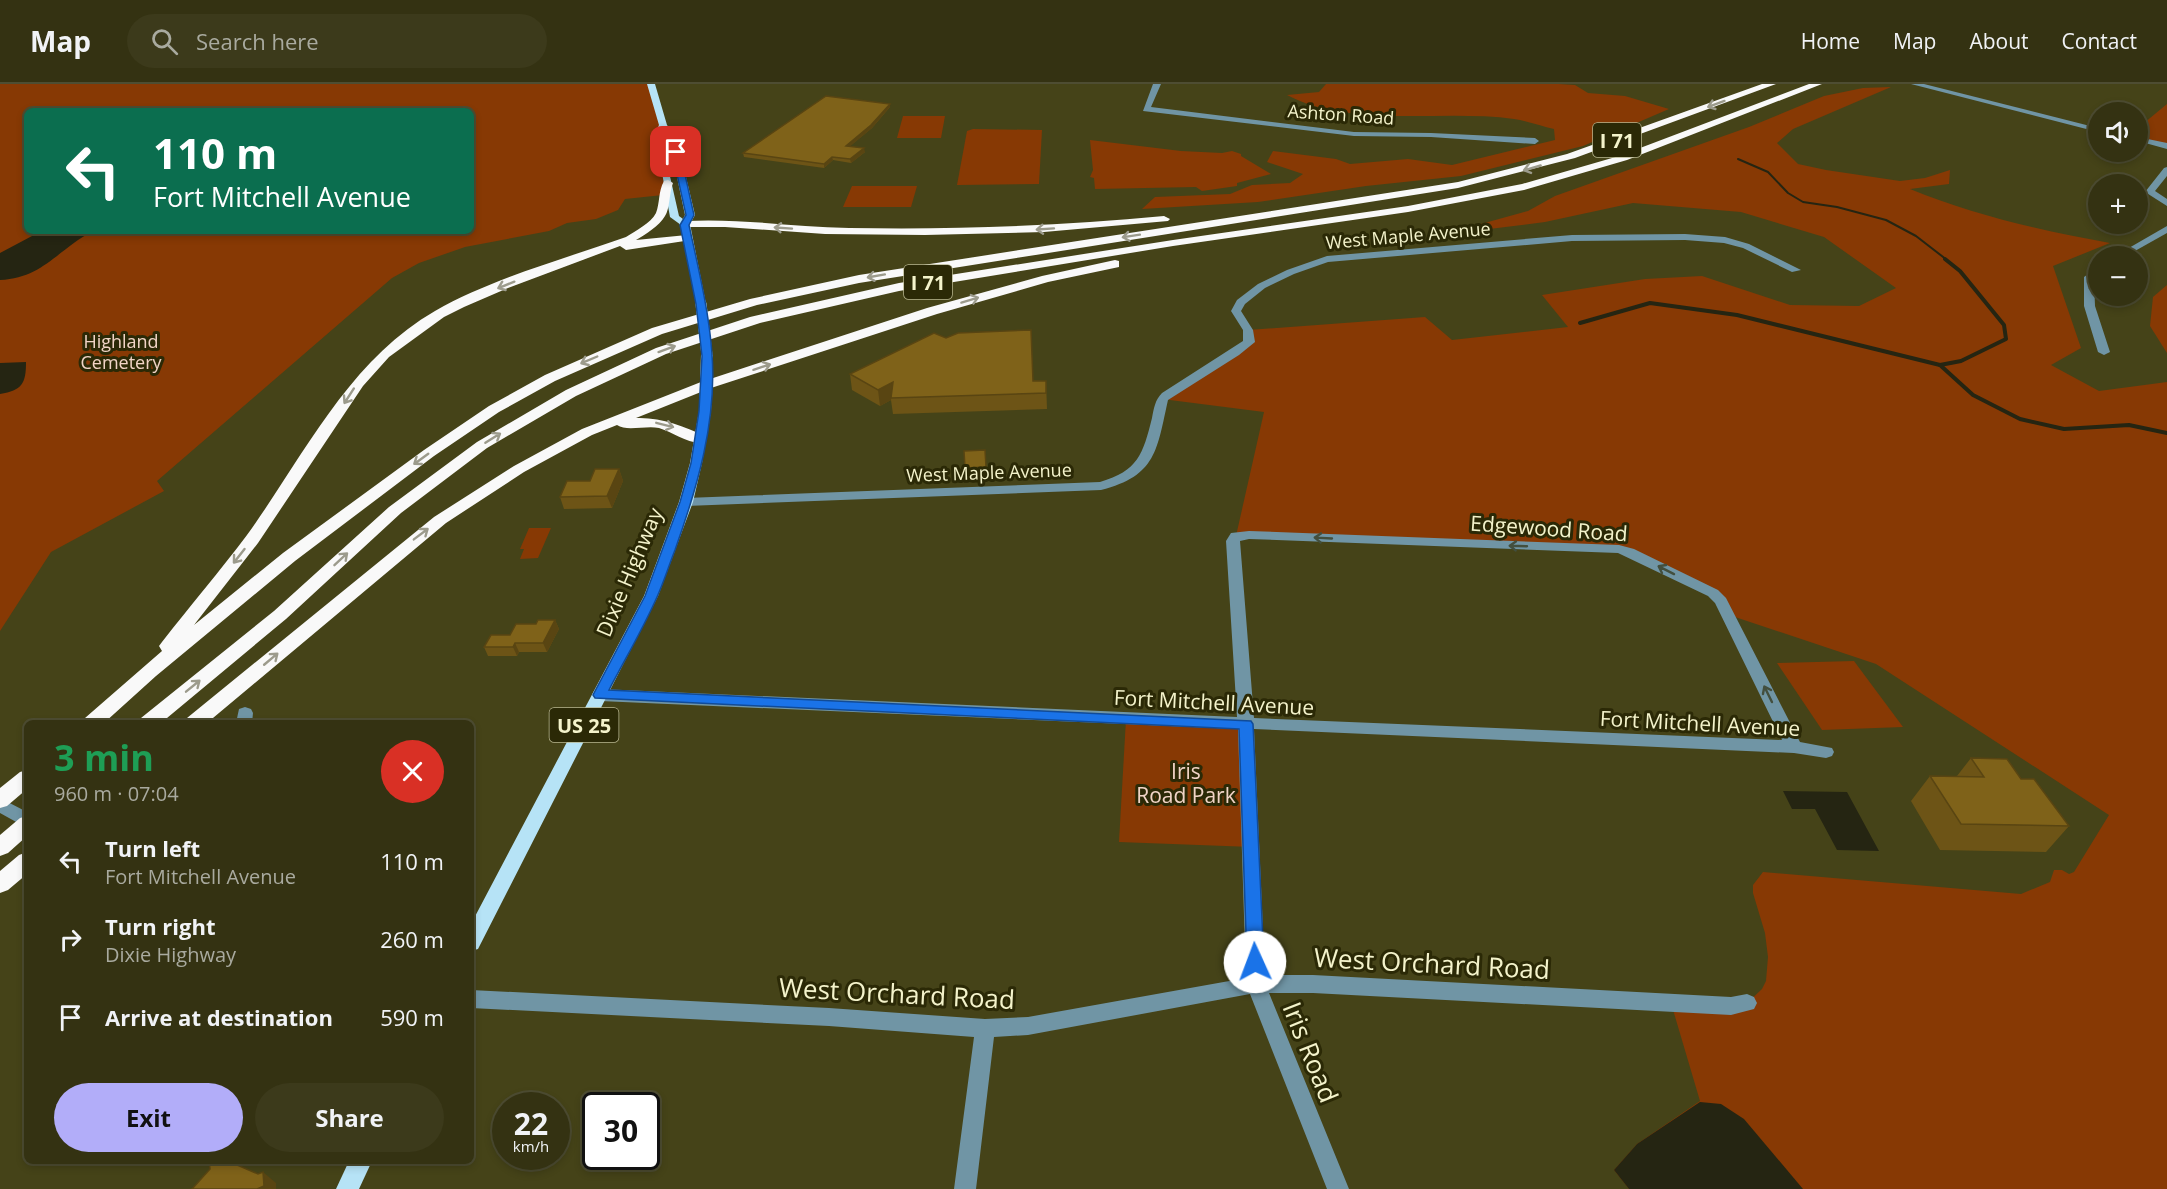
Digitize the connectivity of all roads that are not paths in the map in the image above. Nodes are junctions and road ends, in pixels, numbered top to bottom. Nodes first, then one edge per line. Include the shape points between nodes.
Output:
1 (651, 84) edge
2 (1157, 84) edge
3 (1772, 84) edge
4 (1817, 84) edge
5 (1916, 84) edge
6 (663, 125) junction
7 (2088, 127) edge
8 (1535, 141) dead end
9 (2148, 142) edge
10 (2167, 147) edge
11 (2167, 170) edge
12 (2164, 180) edge
13 (668, 183) junction
14 (1458, 185) junction
15 (2167, 203) edge
16 (1316, 223) junction
17 (685, 225) junction
18 (2167, 229) edge
19 (687, 238) junction
20 (2137, 246) edge
21 (561, 265) junction
22 (1796, 270) dead end
23 (2091, 306) edge
24 (2104, 352) dead end
25 (706, 385) junction
26 (586, 432) junction
27 (700, 439) junction
28 (686, 502) junction
29 (1236, 536) joint
30 (148, 671) junction
31 (600, 695) junction
32 (95, 720) edge
33 (152, 720) edge
34 (198, 720) edge
35 (1246, 724) junction
36 (1794, 747) junction
37 (1826, 752) dead end
38 (24, 780) edge
39 (0, 800) edge
40 (0, 805) edge
41 (24, 820) edge
42 (24, 825) edge
43 (0, 847) edge
44 (24, 864) edge
45 (0, 884) edge
46 (474, 937) edge
47 (1256, 984) junction
48 (474, 999) edge
49 (1747, 1003) dead end
50 (985, 1028) junction
51 (360, 1164) edge
52 (347, 1189) edge
53 (965, 1189) edge
54 (1338, 1189) edge

1 - 6 main road, Dixie Highway / US 25
2 - 8 street, Ashton Road via 1146,109 1354,134
3 -> 14 highway, I 71 via 1571,156
4 - 16 highway, I 71 via 1573,174 1459,201
5 - 7 street
6 - 13 main road, Dixie Highway / US 25 via 659,134
6 - 17 main road, Dixie Highway / US 25 via 673,139 690,215
9 - 10 street
11 - 12 street
12 - 15 street via 2150,192
13 - 17 main road, Dixie Highway / US 25 via 675,218
13 - 21 highway via 661,214 646,229
14 -> 17 highway via 1168,219 1018,230 900,232
14 -> 30 highway, I 71 via 859,279 754,302 657,331 550,378 447,441 289,557
25 -> 16 highway via 999,291
33 -> 16 highway, I 71 via 280,615 395,510 482,445 571,393 661,351 755,320 899,287
17 - 19 main road, Dixie Highway / US 25
18 - 20 street
19 - 21 highway via 639,243
19 - 25 main road, Dixie Highway / US 25, bridge via 701,304
21 -> 30 highway via 439,314 384,354 358,383 252,539
22 - 28 street, West Maple Avenue via 1746,246 1685,237 1572,238 1311,262 1240,301 1236,311 1248,330 1249,342 1162,399 1146,461 1134,474 1117,482 1101,486
23 - 24 street
25 - 26 highway
25 - 27 main road, Dixie Highway / US 25
26 -> 27 highway via 630,422 651,422
34 -> 26 highway via 440,520
27 - 28 main road, Dixie Highway / US 25
28 - 31 main road, Dixie Highway / US 25 via 651,596
29 - 35 street, Iris Road via 1233,541
36 -> 29 street, Edgewood Road via 1721,601 1713,593 1629,552
30 - 32 highway, I 71
31 - 35 street, Fort Mitchell Avenue
31 - 46 main road, Dixie Highway / US 25
35 - 36 street, Fort Mitchell Avenue
35 - 47 street, Iris Road
36 - 37 street, Fort Mitchell Avenue
38 - 39 highway
40 - 41 street
42 - 43 highway
44 - 45 highway
47 - 49 street, West Orchard Road via 1731,1006
47 - 50 street, West Orchard Road via 1028,1026
47 - 54 street, Iris Road
48 - 50 street, West Orchard Road
50 - 53 street
51 - 52 main road

